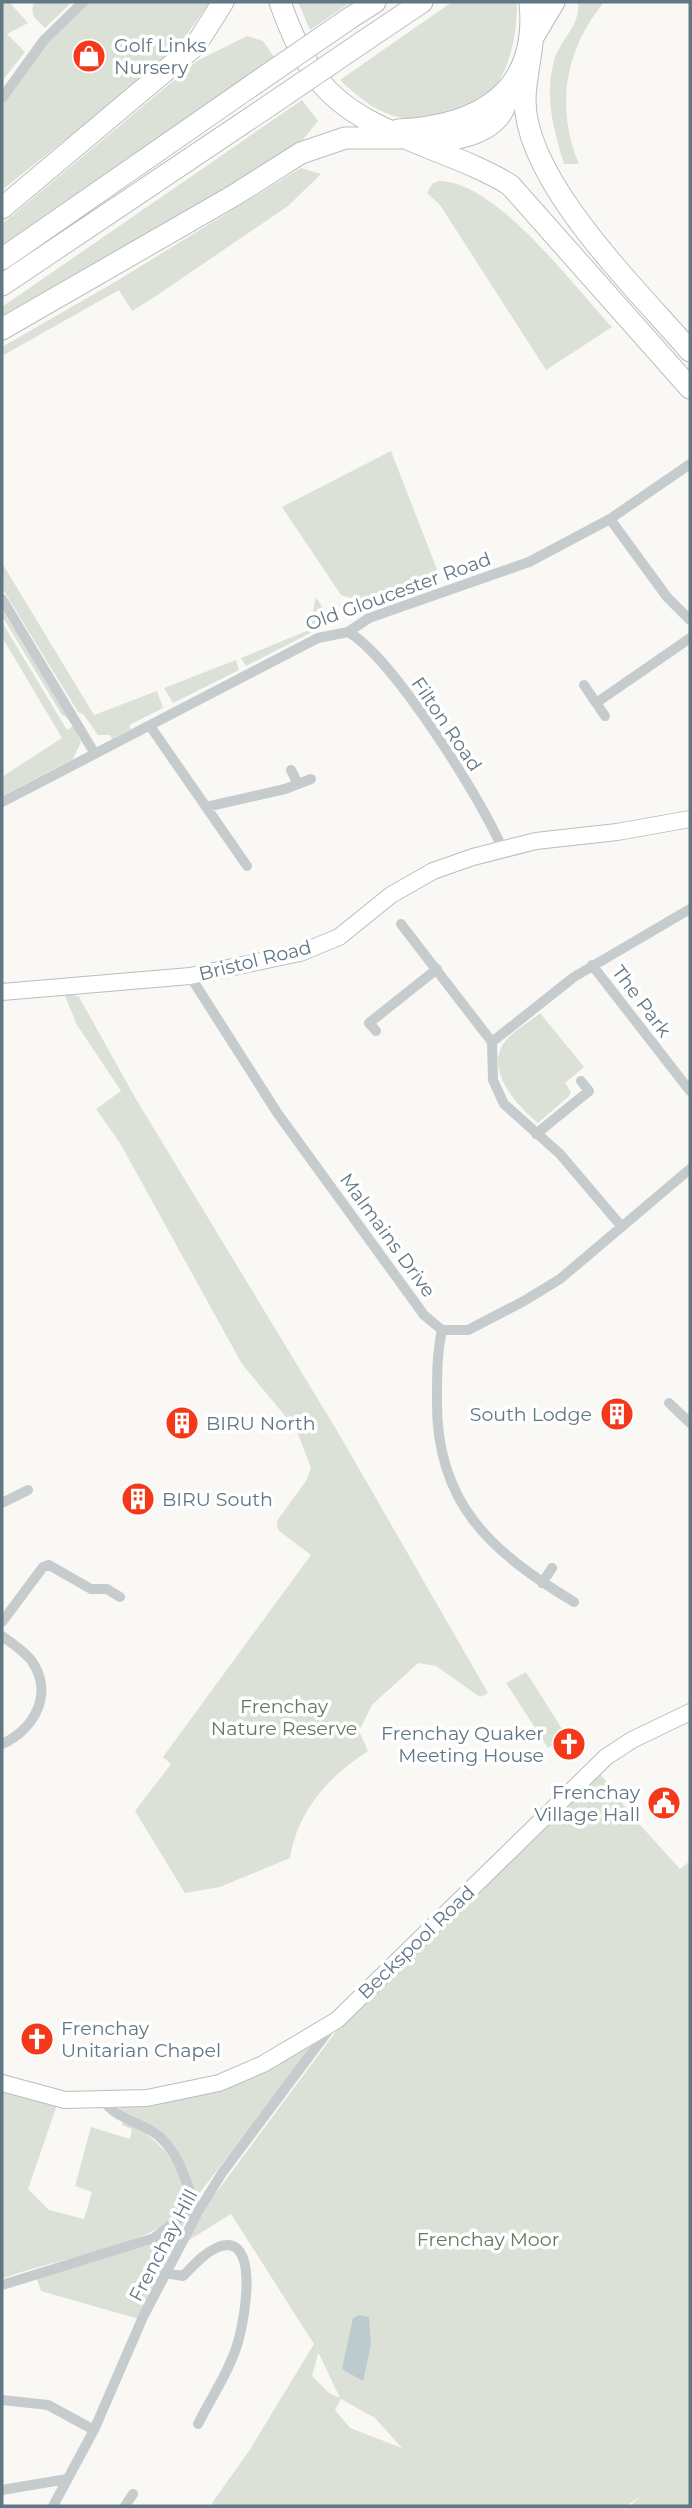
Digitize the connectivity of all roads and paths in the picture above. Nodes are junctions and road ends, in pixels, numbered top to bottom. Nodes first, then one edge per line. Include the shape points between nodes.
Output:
1 (83, 2) edge
2 (223, 2) edge
3 (280, 2) edge
4 (375, 2) edge
5 (422, 2) edge
6 (530, 2) edge
7 (554, 2) edge
8 (532, 42) junction
9 (2, 98) edge
10 (406, 136) junction
11 (2, 208) edge
12 (2, 259) edge
13 (2, 285) edge
14 (2, 329) edge
15 (690, 351) edge
16 (690, 388) edge
17 (690, 464) edge
18 (610, 519) junction
19 (2, 600) edge
20 (690, 620) edge
21 (348, 632) junction
22 (690, 638) edge
23 (584, 685) dead end
24 (596, 703) junction
25 (605, 716) dead end
26 (150, 726) junction
27 (96, 754) junction
28 (291, 770) dead end
29 (311, 779) dead end
30 (298, 785) junction
31 (2, 802) edge
32 (206, 807) junction
33 (690, 819) edge
34 (502, 848) junction
35 (247, 866) dead end
36 (690, 909) edge
37 (401, 924) dead end
38 (593, 965) junction
39 (437, 969) junction
40 (190, 976) junction
41 (2, 992) edge
42 (376, 1031) dead end
43 (492, 1042) junction
44 (581, 1081) dead end
45 (690, 1091) edge
46 (536, 1134) junction
47 (690, 1169) edge
48 (622, 1227) junction
49 (442, 1330) junction
50 (669, 1403) dead end
51 (690, 1423) edge
52 (28, 1490) dead end
53 (2, 1503) edge
54 (552, 1568) dead end
55 (542, 1583) junction
56 (120, 1597) dead end
57 (575, 1602) dead end
58 (2, 1622) edge
59 (2, 1636) edge
60 (690, 1712) edge
61 (2, 1744) edge
62 (337, 2020) junction
63 (2, 2083) edge
64 (104, 2100) junction
65 (198, 2212) junction
66 (165, 2273) junction
67 (2, 2285) edge
68 (2, 2400) edge
69 (198, 2424) dead end
70 (94, 2430) junction
71 (67, 2479) junction
72 (2, 2490) edge
73 (133, 2494) dead end
74 (53, 2506) edge
75 (125, 2506) edge

1 - 9 street via 44,40
2 - 11 highway via 197,45
3 - 10 highway via 290,32 317,78 358,114
4 - 12 highway, bridge
5 - 13 highway, bridge
6 - 8 highway
7 - 8 highway
8 - 10 highway via 509,90 456,122
8 - 15 highway via 525,103 538,159 559,195
10 - 14 highway via 345,138 301,153
10 - 16 highway via 510,185
17 - 18 street, Old Gloucester Road
18 - 20 street via 667,597
18 - 21 street, Old Gloucester Road via 529,562 369,618
19 - 27 street
21 - 26 street, Old Gloucester Road via 318,638
21 - 34 street, Filton Road via 374,651 438,739
22 - 24 street
23 - 24 street
24 - 25 street
26 - 27 street, Old Gloucester Road
26 - 32 street
27 - 31 street, Old Gloucester Road
28 - 30 street
29 - 30 street
30 - 32 street
32 - 35 street
33 - 34 street, Bristol Road
34 - 40 street, Bristol Road via 433,871 391,895 339,937 300,953
36 - 38 street
37 - 39 street
38 - 43 street
38 - 45 street, The Park
39 - 42 street via 369,1023
39 - 43 street
40 - 41 street, Bristol Road
40 - 49 street, Malmains Drive via 278,1114 424,1315
43 - 46 street via 491,1072 499,1097
44 - 46 street via 589,1091
46 - 48 street via 560,1154
47 - 48 street
48 - 49 street via 560,1279 524,1301 468,1330
49 - 55 street via 437,1349 436,1423 449,1479 475,1525 510,1560
50 - 51 street
52 - 53 street
54 - 55 street
55 - 57 street
56 - 58 street via 107,1589 91,1589 50,1564
59 - 61 street via 33,1663 41,1691 29,1726
60 - 62 street, Beckspool Road via 606,1757
62 - 64 street, Beckspool Road via 263,2064 219,2083 147,2098
62 - 65 street, Frenchay Hill
63 - 64 street, Beckspool Road via 65,2100
64 - 65 street via 107,2108 162,2139 180,2164
65 - 66 street, Frenchay Hill
65 - 67 street via 185,2214 154,2238
66 - 69 street via 183,2276 218,2247 228,2245 243,2257 246,2293 237,2345
66 - 70 street, Frenchay Hill
68 - 70 street via 48,2405
70 - 71 street, Frenchay Hill
71 - 72 street
71 - 74 street, Frenchay Hill
73 - 75 street

